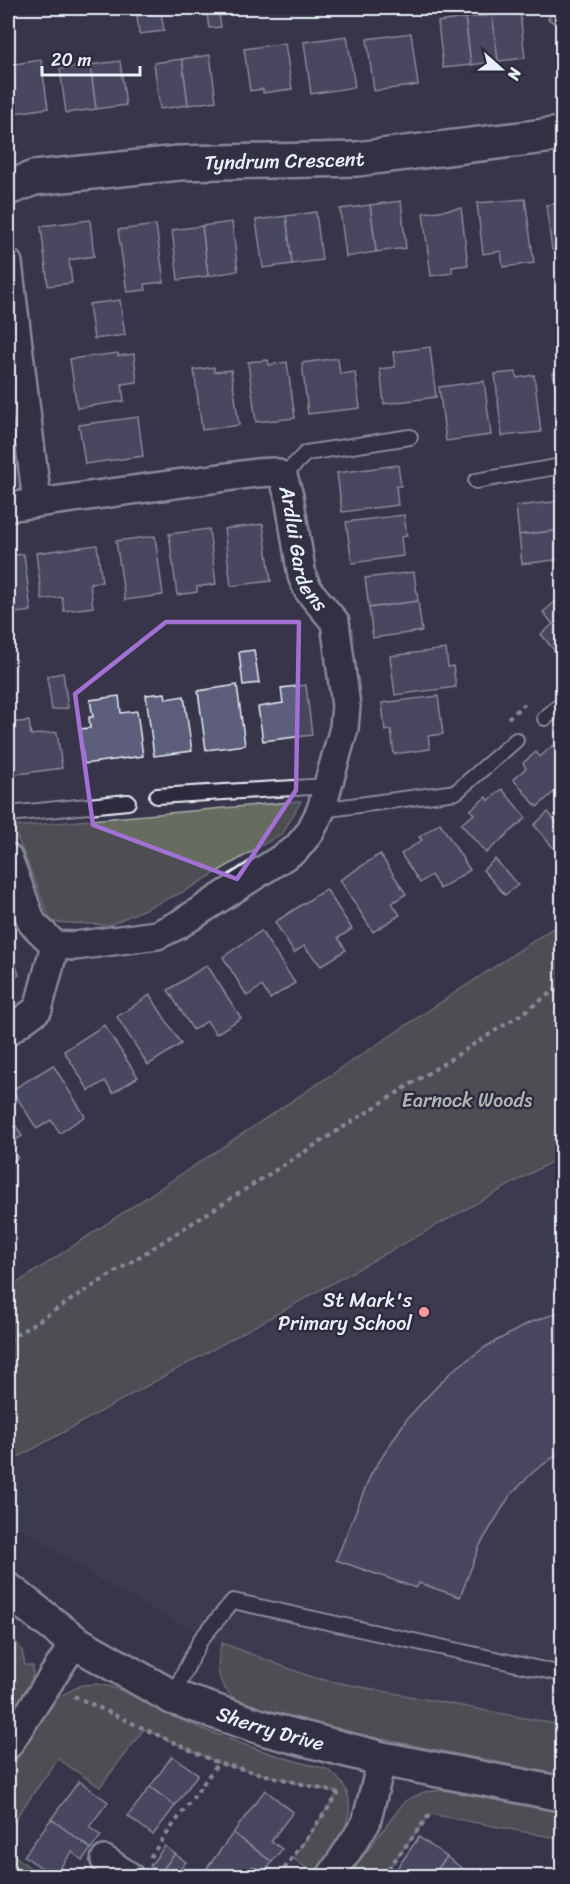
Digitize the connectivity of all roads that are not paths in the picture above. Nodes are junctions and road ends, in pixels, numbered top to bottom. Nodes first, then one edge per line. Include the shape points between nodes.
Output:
1 (562, 134) edge
2 (8, 188) edge
3 (8, 263) edge
4 (10, 302) edge
5 (410, 437) dead end
6 (562, 466) edge
7 (283, 476) junction
8 (476, 481) dead end
9 (37, 502) junction
10 (8, 507) edge
11 (562, 704) edge
12 (545, 718) dead end
13 (516, 740) dead end
14 (157, 796) dead end
15 (324, 798) junction
16 (128, 802) dead end
17 (8, 814) edge
18 (8, 858) edge
19 (55, 945) junction
20 (8, 1031) edge
21 (8, 1590) edge
22 (75, 1642) junction
23 (562, 1674) edge
24 (172, 1697) junction
25 (8, 1745) edge
26 (382, 1759) junction
27 (562, 1794) edge
28 (105, 1860) dead end
29 (129, 1876) edge
30 (332, 1876) edge

1 - 2 street, Tyndrum Crescent via 357,159 179,163 34,178
3 - 4 street
4 - 9 street
5 - 7 lane via 306,453
6 - 8 lane
7 - 9 street, Ardlui Gardens via 256,473
7 - 15 street, Ardlui Gardens via 302,576 308,590 335,622 346,706 344,728
9 - 10 street, Ardlui Gardens
11 - 12 lane
13 - 15 lane via 456,792
14 - 15 lane
15 - 19 street, Ardlui Gardens via 310,832 296,849 178,925 157,935
16 - 17 lane
18 - 19 street via 32,923
19 - 20 street via 38,1009
21 - 22 street, Sherry Drive
22 - 24 street, Sherry Drive
22 - 25 street
23 - 24 lane via 233,1601 201,1639
24 - 26 street, Sherry Drive via 267,1729
26 - 27 street, Sherry Drive
26 - 30 street via 366,1823
28 - 29 street

